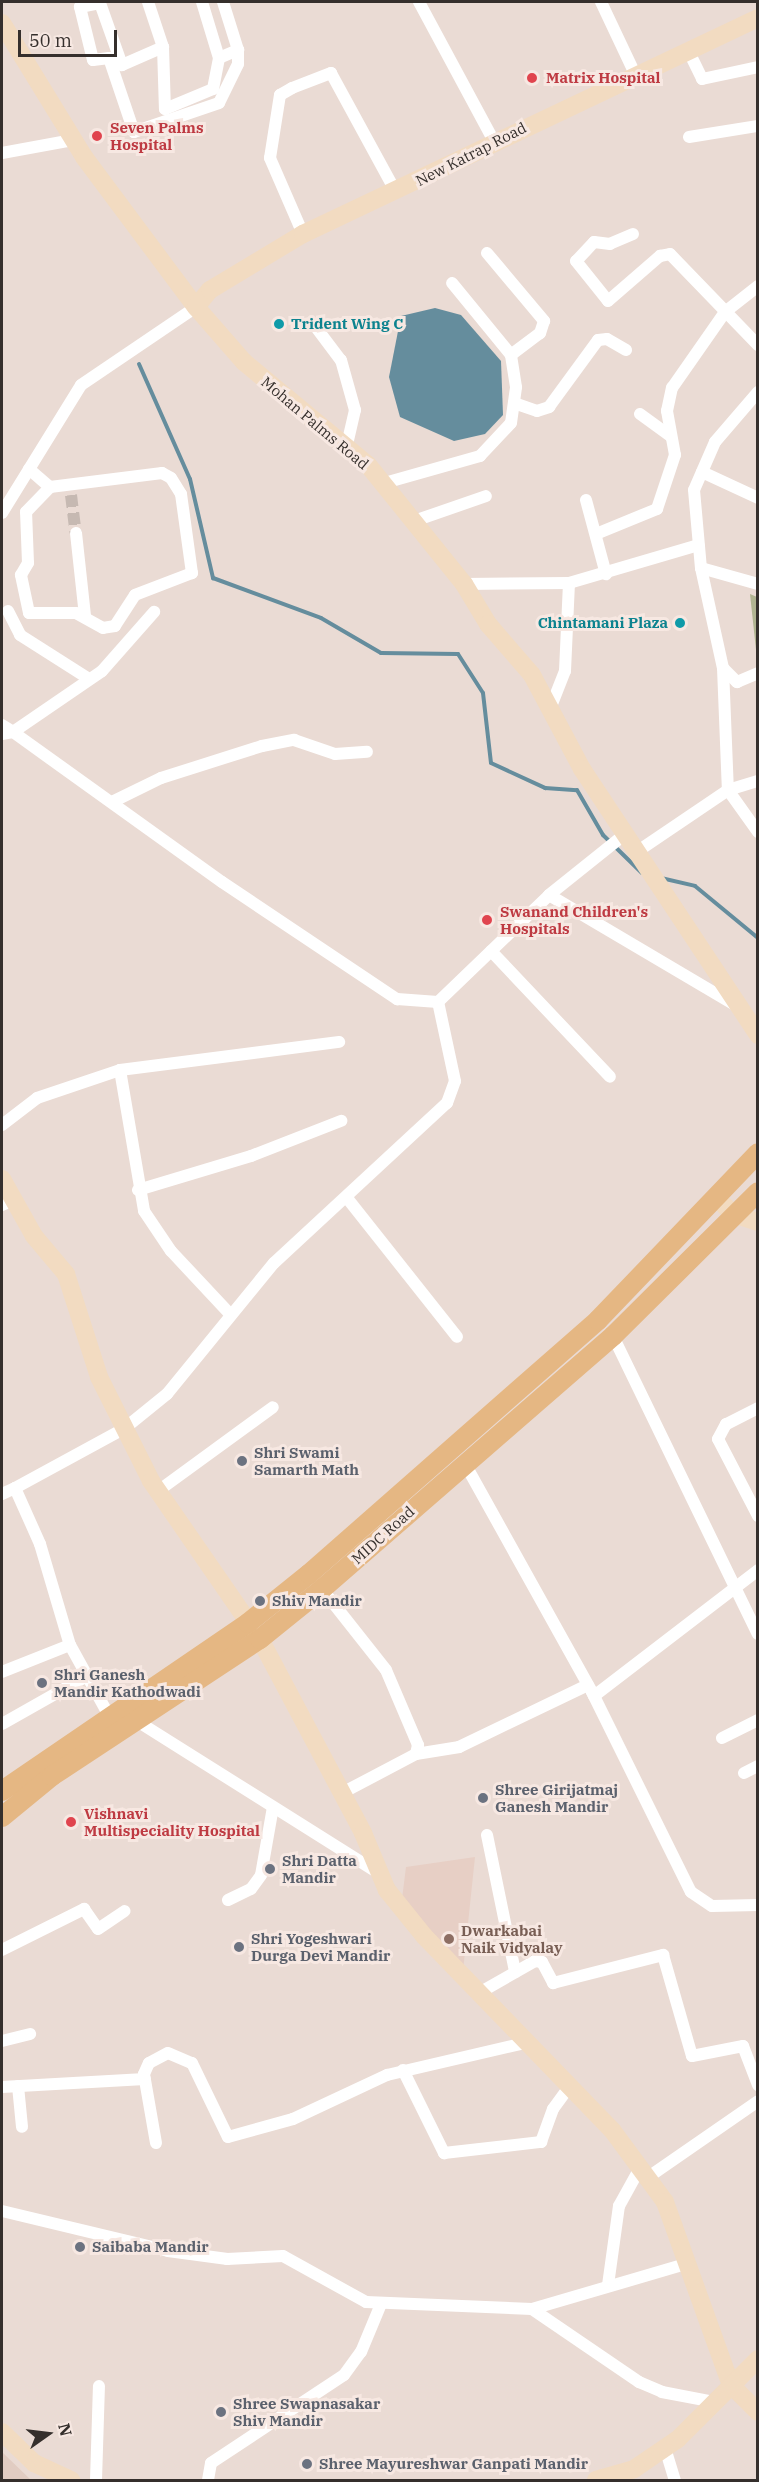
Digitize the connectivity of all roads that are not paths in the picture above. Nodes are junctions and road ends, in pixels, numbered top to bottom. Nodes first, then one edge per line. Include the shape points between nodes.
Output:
1 (148, 2) edge
2 (202, 2) edge
3 (223, 2) edge
4 (419, 2) edge
5 (602, 2) edge
6 (758, 18) edge
7 (2, 23) edge
8 (163, 47) junction
9 (238, 50) junction
10 (689, 52) junction
11 (219, 58) junction
12 (117, 66) junction
13 (758, 67) edge
14 (636, 76) junction
15 (758, 126) edge
16 (689, 137) dead end
17 (73, 140) junction
18 (494, 141) junction
19 (2, 153) edge
20 (396, 192) junction
21 (303, 234) junction
22 (633, 234) dead end
23 (487, 253) dead end
24 (452, 283) dead end
25 (758, 286) edge
26 (196, 307) junction
27 (725, 312) junction
28 (318, 330) dead end
29 (758, 345) edge
30 (626, 350) dead end
31 (511, 355) junction
32 (758, 392) edge
33 (514, 403) junction
34 (640, 414) dead end
35 (670, 436) junction
36 (346, 448) junction
37 (29, 469) junction
38 (702, 472) junction
39 (381, 484) junction
40 (50, 487) junction
41 (486, 496) dead end
42 (758, 498) edge
43 (586, 500) dead end
44 (2, 513) edge
45 (414, 521) junction
46 (76, 533) tunnel mouth
47 (596, 534) junction
48 (699, 545) junction
49 (701, 568) junction
50 (606, 574) junction
51 (569, 583) junction
52 (465, 584) junction
53 (758, 584) edge
54 (8, 611) dead end
55 (154, 612) dead end
56 (85, 616) junction
57 (723, 668) junction
58 (758, 673) edge
59 (89, 679) junction
60 (550, 709) junction
61 (2, 725) edge
62 (8, 733) edge
63 (367, 752) dead end
64 (758, 781) edge
65 (728, 790) junction
66 (114, 801) junction
67 (758, 832) edge
68 (620, 839) junction
69 (637, 856) junction
70 (549, 895) junction
71 (491, 951) junction
72 (438, 1002) junction
73 (733, 1004) junction
74 (758, 1035) edge
75 (339, 1042) dead end
76 (120, 1070) junction
77 (610, 1077) dead end
78 (341, 1121) dead end
79 (2, 1125) edge
80 (758, 1153) edge
81 (2, 1179) edge
82 (138, 1190) junction
83 (758, 1192) edge
84 (347, 1198) junction
85 (717, 1198) junction
86 (7, 1202) edge
87 (734, 1214) junction
88 (758, 1222) edge
89 (228, 1312) junction
90 (613, 1336) junction
91 (457, 1337) dead end
92 (273, 1407) dead end
93 (758, 1408) edge
94 (124, 1428) junction
95 (464, 1462) junction
96 (15, 1488) junction
97 (158, 1491) junction
98 (2, 1494) edge
99 (758, 1516) edge
100 (758, 1570) edge
101 (732, 1585) junction
102 (322, 1589) junction
103 (248, 1623) junction
104 (758, 1634) edge
105 (260, 1639) junction
106 (70, 1645) junction
107 (2, 1672) edge
108 (87, 1676) junction
109 (590, 1689) junction
110 (109, 1715) junction
111 (758, 1720) edge
112 (137, 1721) junction
113 (2, 1724) edge
114 (118, 1732) junction
115 (722, 1738) dead end
116 (416, 1754) junction
117 (758, 1766) edge
118 (744, 1773) dead end
119 (2, 1791) edge
120 (342, 1793) junction
121 (273, 1807) junction
122 (2, 1816) edge
123 (487, 1835) dead end
124 (380, 1875) junction
125 (228, 1900) dead end
126 (758, 1905) edge
127 (125, 1911) dead end
128 (2, 1950) edge
129 (515, 1971) junction
130 (479, 1993) junction
131 (30, 2034) dead end
132 (2, 2041) edge
133 (525, 2043) junction
134 (403, 2070) junction
135 (145, 2079) junction
136 (758, 2085) edge
137 (18, 2086) junction
138 (2, 2087) edge
139 (569, 2087) junction
140 (758, 2101) edge
141 (22, 2127) dead end
142 (156, 2142) dead end
143 (644, 2173) junction
144 (2, 2211) edge
145 (686, 2264) junction
146 (608, 2285) junction
147 (381, 2304) junction
148 (532, 2309) junction
149 (758, 2359) edge
150 (731, 2385) junction
151 (99, 2386) dead end
152 (715, 2402) junction
153 (758, 2412) edge
154 (2, 2432) edge
155 (665, 2448) junction
156 (71, 2481) edge
157 (96, 2481) edge
158 (208, 2481) edge
159 (596, 2481) edge
160 (675, 2481) edge

1 - 8 street
2 - 11 street
3 - 9 street
4 - 18 street
5 - 14 street
6 - 10 street, New Katrap Road
7 - 17 street, Mohan Palms Road
8 - 11 street via 165,110 213,89
8 - 12 street
9 - 11 street
9 - 12 street via 236,70 221,102 134,132
10 - 13 street via 702,79
10 - 14 street, New Katrap Road
12 - 12 street via 109,58 93,60 80,7 100,3
14 - 18 street, New Katrap Road
15 - 16 street
17 - 19 street
17 - 26 street, Mohan Palms Road via 139,237
18 - 20 street, New Katrap Road
20 - 21 street, New Katrap Road
20 - 21 street via 331,73 292,88 280,95 270,158
21 - 26 street, New Katrap Road via 210,291
22 - 27 street via 610,244 594,242 576,261 608,302 664,254
23 - 31 street via 544,321 540,333
24 - 31 street
25 - 27 street
26 - 36 street, Mohan Palms Road via 244,362
26 - 37 street via 81,385
27 - 29 street
27 - 35 street via 672,388
28 - 36 street via 341,360 355,410
30 - 33 street via 607,339 598,340 549,407 537,411
31 - 33 street
32 - 38 street via 716,442
33 - 39 street via 511,423 480,456
34 - 35 street
35 - 47 street via 675,455 657,509
36 - 39 street, Mohan Palms Road
37 - 40 street
37 - 44 street
38 - 42 street
38 - 48 street via 694,490
39 - 45 street, Mohan Palms Road
40 - 56 street via 26,512 23,603 39,616
40 - 56 street via 70,490 162,473 171,478 181,494 192,573 185,580 135,596 115,626 103,628
41 - 45 street
43 - 47 street
45 - 52 street, Mohan Palms Road via 438,558
46 - 56 street
47 - 50 street
48 - 49 street
48 - 50 street
49 - 53 street
49 - 57 street
50 - 51 street
51 - 52 street
51 - 60 street via 565,671
52 - 60 street, Mohan Palms Road
54 - 59 street via 20,635
55 - 59 street
57 - 58 street via 737,682
57 - 65 street
59 - 62 street
60 - 68 street, Mohan Palms Road
61 - 62 street
62 - 66 street
63 - 66 street via 342,755 294,740 262,746 161,778
64 - 65 street
65 - 67 street
65 - 69 street
66 - 72 street via 222,882 397,999
68 - 69 street, Mohan Palms Road
68 - 70 street
69 - 73 street
70 - 71 street
70 - 73 street
71 - 72 street
71 - 77 street
72 - 84 street via 455,1081 447,1103
73 - 74 street
75 - 76 street
76 - 79 street via 37,1098
76 - 82 street
78 - 82 street via 251,1156
80 - 85 main road, MIDC Road
81 - 86 street
82 - 89 street via 152,1227
83 - 87 main road, MIDC Road
84 - 89 street
84 - 91 street
85 - 87 street
85 - 103 main road, MIDC Road via 521,1391
86 - 94 street via 66,1274 99,1377
87 - 88 street
87 - 90 main road, MIDC Road
89 - 94 street via 167,1394
90 - 95 main road, MIDC Road
90 - 101 street
92 - 97 street
93 - 99 street via 726,1424 717,1439
94 - 96 street
94 - 97 street
95 - 102 main road, MIDC Road
95 - 109 street
96 - 98 street
96 - 106 street via 40,1544
97 - 103 street
100 - 101 street
101 - 104 street
101 - 109 street
102 - 105 main road, MIDC Road
102 - 116 street via 386,1670 416,1736
103 - 105 street
103 - 110 main road, MIDC Road
105 - 112 main road, MIDC Road
105 - 120 street
106 - 107 street
106 - 108 street
108 - 110 street
108 - 113 street
109 - 116 street via 459,1747
109 - 126 street via 691,1892 712,1906
110 - 114 street
110 - 119 main road, MIDC Road
111 - 115 street
112 - 114 main road, MIDC Road
112 - 121 street
114 - 122 main road, MIDC Road
116 - 120 street
117 - 118 street
120 - 124 street
121 - 124 street
121 - 125 street via 261,1875 251,1889
123 - 129 street
124 - 130 street via 424,1936
127 - 128 street via 98,1929 84,1909
129 - 130 street
129 - 136 street via 539,1961 553,1983 663,1955 692,2056 742,2046
130 - 133 street
131 - 132 street
133 - 134 street
133 - 139 street
134 - 135 street via 300,2116 229,2137 188,2058 175,2052 160,2055 145,2068
134 - 139 street via 444,2153 541,2142 553,2109
135 - 137 street
135 - 142 street
137 - 138 street
137 - 141 street
139 - 143 street
140 - 143 street
143 - 145 street via 665,2202
143 - 146 street via 619,2206
144 - 147 street via 168,2251 227,2259 283,2256 335,2287
145 - 146 street
145 - 150 street
146 - 148 street
147 - 148 street
147 - 158 street via 361,2352 344,2375 211,2463
148 - 152 street via 639,2382 662,2392
149 - 150 street
150 - 152 street
150 - 153 street
151 - 157 street
152 - 155 street
154 - 156 street via 34,2463
155 - 159 street via 634,2469
155 - 160 street

